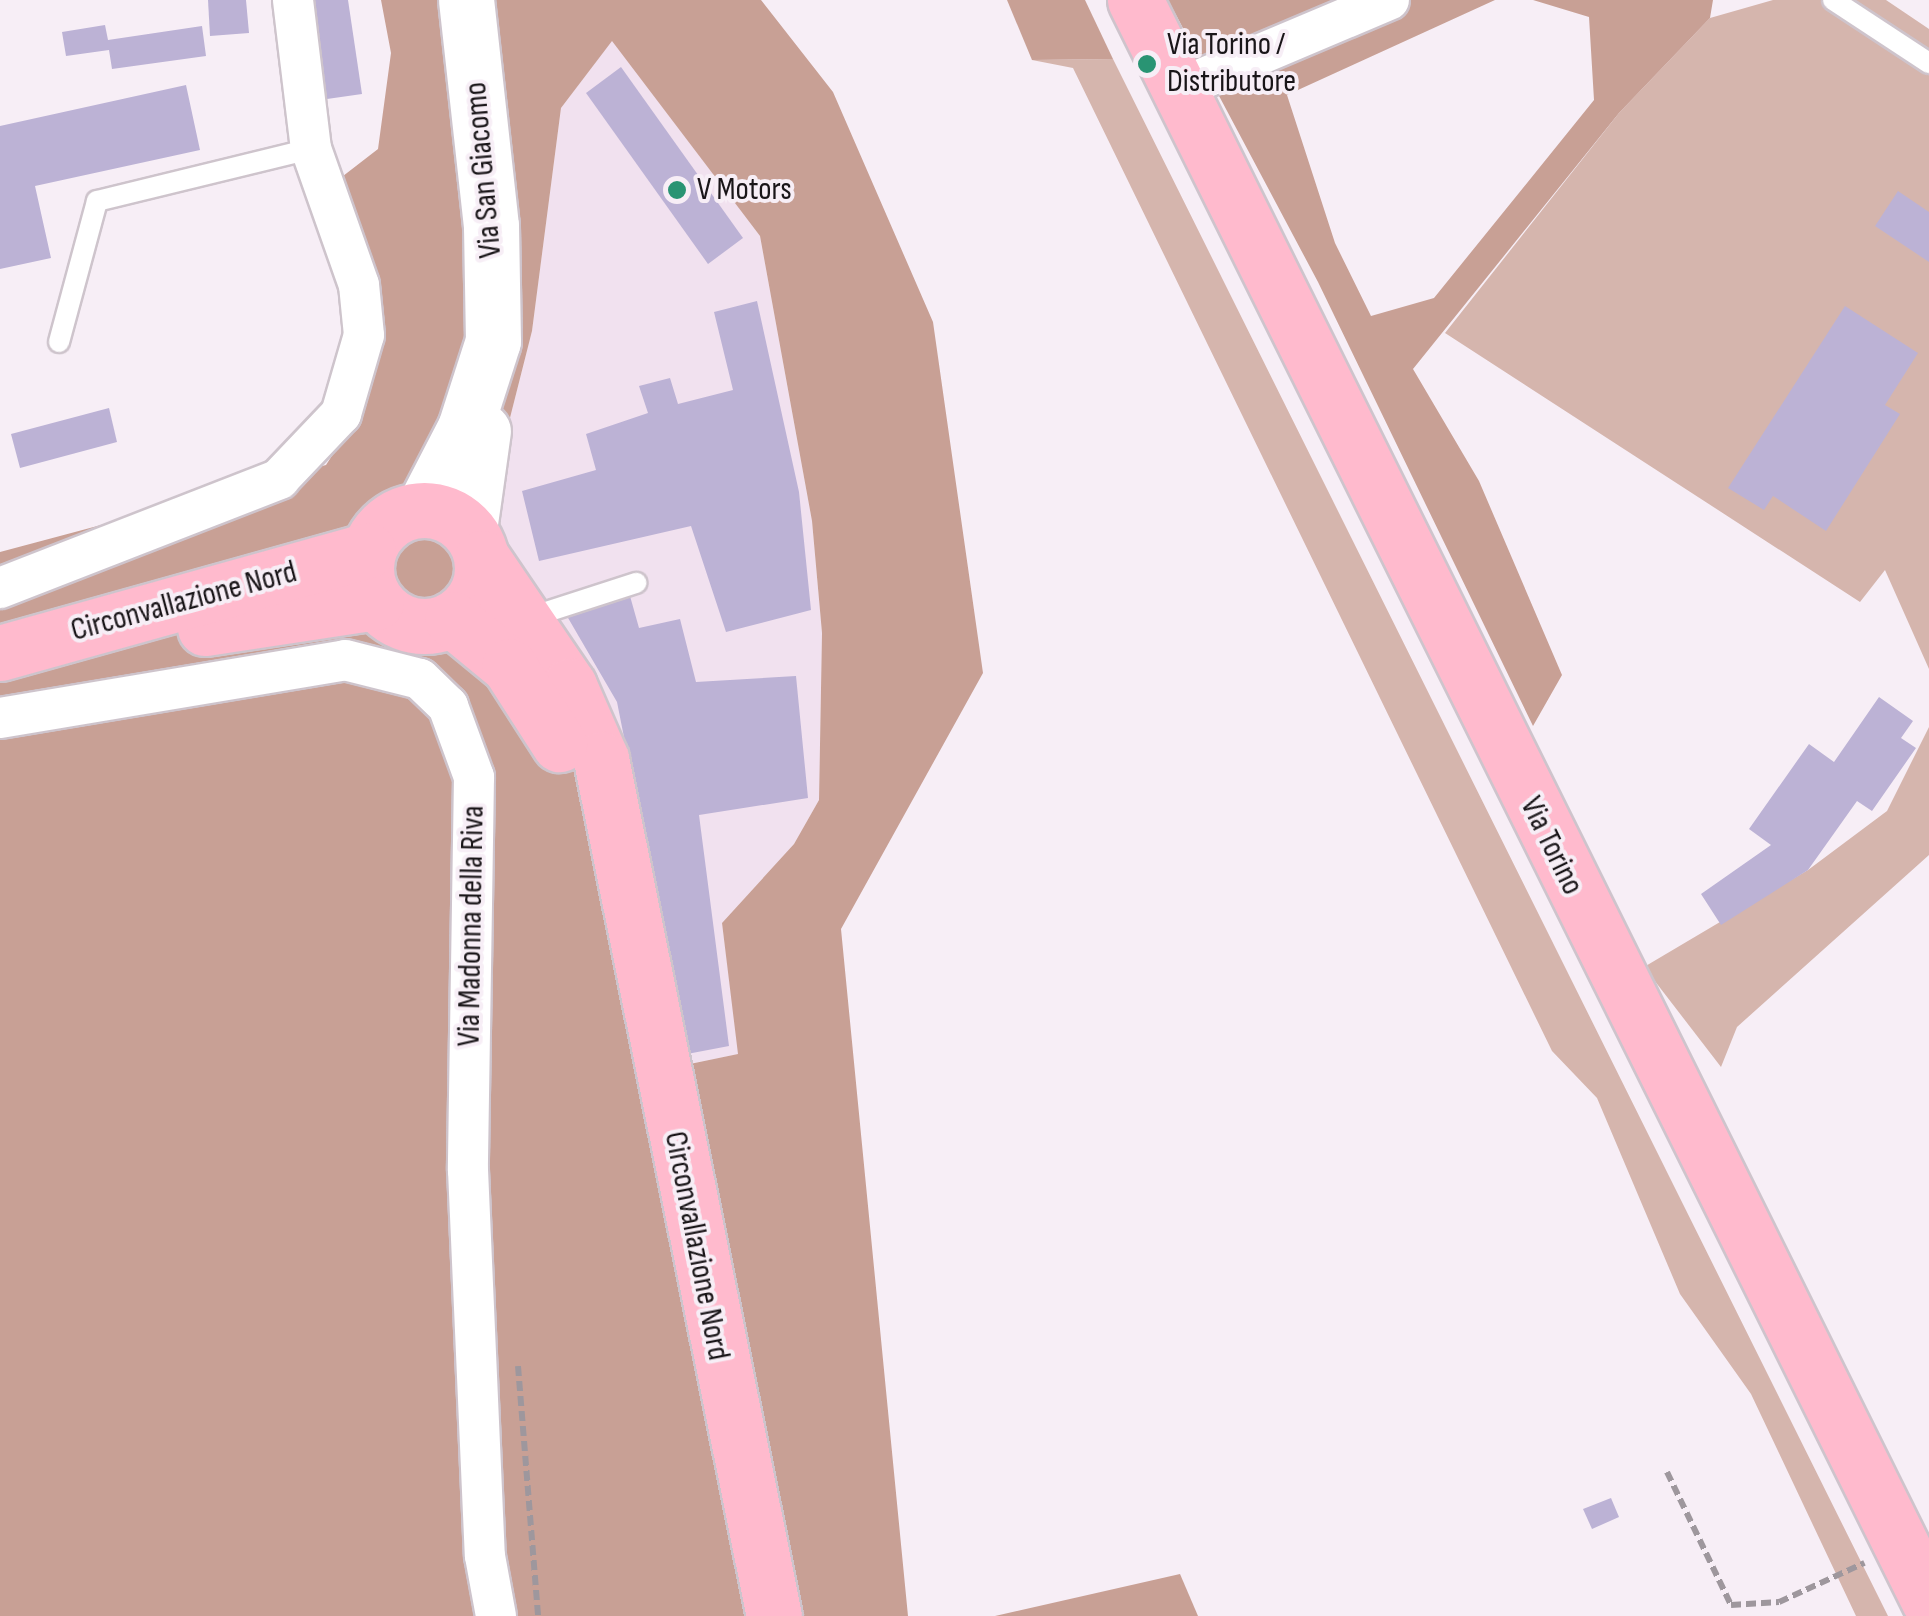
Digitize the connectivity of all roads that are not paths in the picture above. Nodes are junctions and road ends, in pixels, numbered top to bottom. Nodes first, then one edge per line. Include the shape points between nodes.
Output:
1 (294, 0) edge
2 (466, 0) edge
3 (1135, 0) edge
4 (1389, 0) edge
5 (1833, 0) edge
6 (1929, 63) edge
7 (1178, 88) junction
8 (311, 149) junction
9 (59, 342) dead end
10 (458, 532) junction
11 (372, 576) junction
12 (636, 584) dead end
13 (0, 588) edge
14 (528, 618) junction
15 (458, 624) junction
16 (0, 653) edge
17 (0, 661) edge
18 (0, 718) edge
19 (618, 876) junction
20 (1929, 1601) edge
21 (496, 1616) edge
22 (774, 1616) edge

1 - 8 street
2 - 10 main road, Via San Giacomo via 499,362
3 - 7 main road, Via Torino
4 - 7 street
5 - 6 lane
7 - 20 main road, Via Torino
8 - 9 lane via 97,200
8 - 13 street via 359,285 360,363 341,414 279,478
10 - 11 main road via 388,521
10 - 14 main road, Circonvallazione Nord
10 - 15 main road via 477,594
11 - 15 main road via 419,627
11 - 16 main road, Circonvallazione Nord
11 - 17 main road, Circonvallazione Nord
12 - 14 lane
14 - 15 street
14 - 19 main road, Circonvallazione Nord via 600,759
15 - 19 main road, Circonvallazione Nord via 541,706
18 - 21 street, Via Madonna della Riva via 345,660 420,680 458,722 474,778 468,1170 485,1556
19 - 22 main road, Circonvallazione Nord

